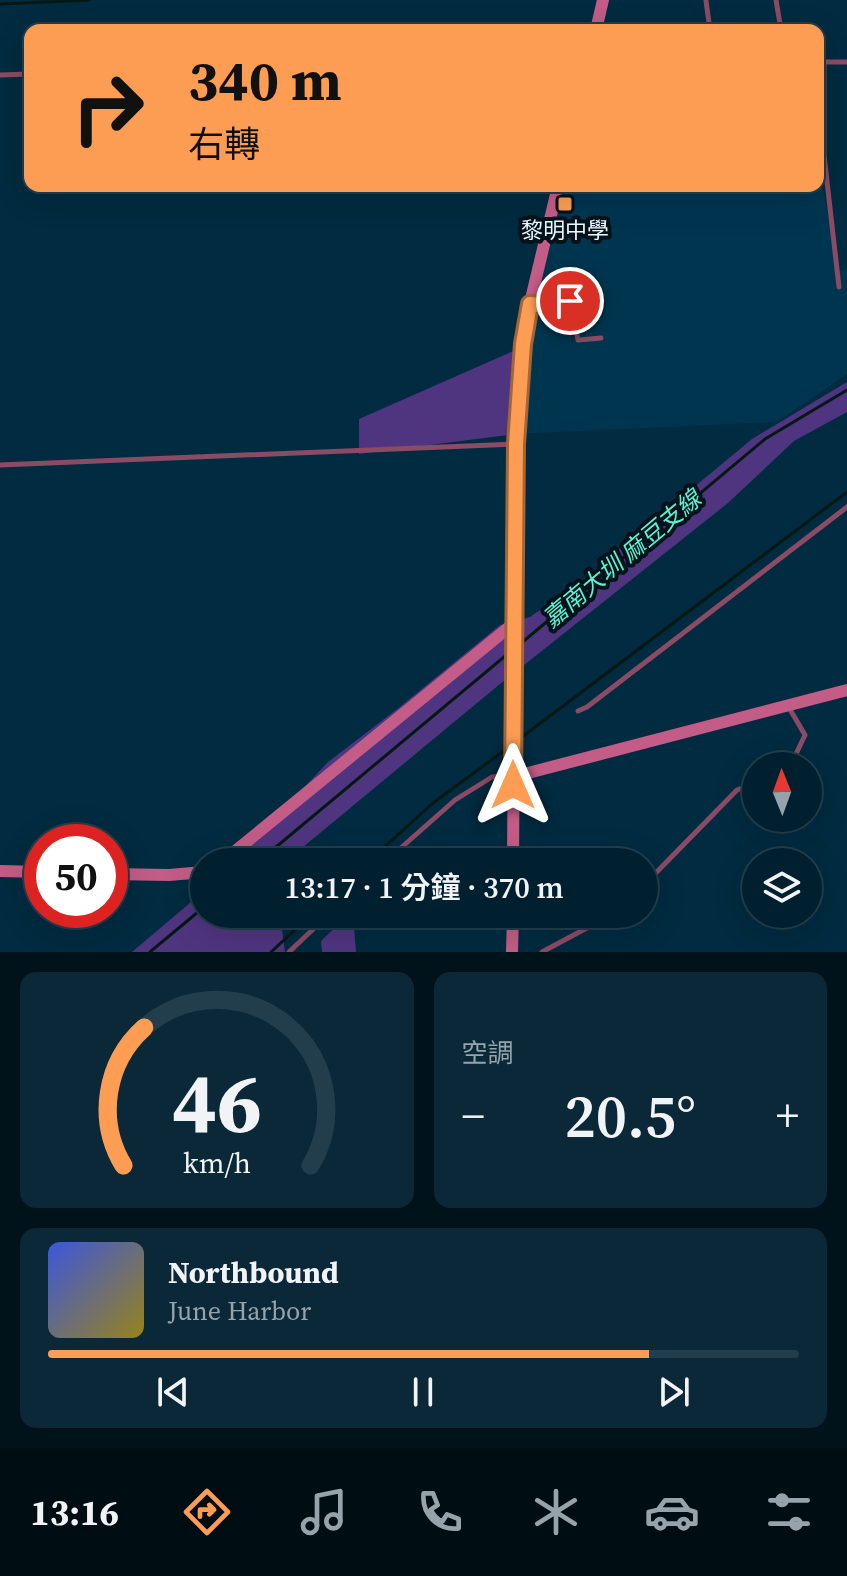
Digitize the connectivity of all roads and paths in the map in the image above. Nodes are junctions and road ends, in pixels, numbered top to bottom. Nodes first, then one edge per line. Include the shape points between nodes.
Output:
1 (603, 0) edge
2 (776, 0) edge
3 (706, 1) edge
4 (597, 24) edge
5 (709, 24) edge
6 (780, 24) edge
7 (824, 62) edge
8 (847, 62) edge
9 (24, 74) edge
10 (0, 75) edge
11 (824, 155) edge
12 (557, 192) edge
13 (839, 287) dead end
14 (530, 304) junction
15 (601, 338) dead end
16 (516, 444) junction
17 (0, 465) edge
18 (847, 507) edge
19 (513, 629) junction
20 (847, 690) edge
21 (788, 705) junction
22 (578, 711) dead end
23 (797, 752) edge
24 (513, 774) junction
25 (742, 788) edge
26 (239, 848) edge
27 (401, 848) edge
28 (513, 848) edge
29 (0, 871) edge
30 (658, 871) edge
31 (24, 872) edge
32 (128, 874) edge
33 (190, 875) edge
34 (314, 928) edge
35 (513, 928) edge
36 (587, 928) edge
37 (289, 952) edge
38 (512, 952) edge
39 (542, 952) edge

1 - 4 street
2 - 6 lane
3 - 5 lane
7 - 8 lane
9 - 10 lane
11 - 13 lane
12 - 14 street
14 - 15 lane via 570,301 578,340
14 - 16 street
16 - 17 lane
16 - 19 street
18 - 22 lane
19 - 24 street
19 - 26 street
20 - 21 street
21 - 23 lane via 805,735
21 - 24 street
24 - 27 lane via 492,777 455,800
24 - 28 street
25 - 30 lane
29 - 31 street
32 - 33 street
34 - 37 lane
35 - 38 street
36 - 39 lane

